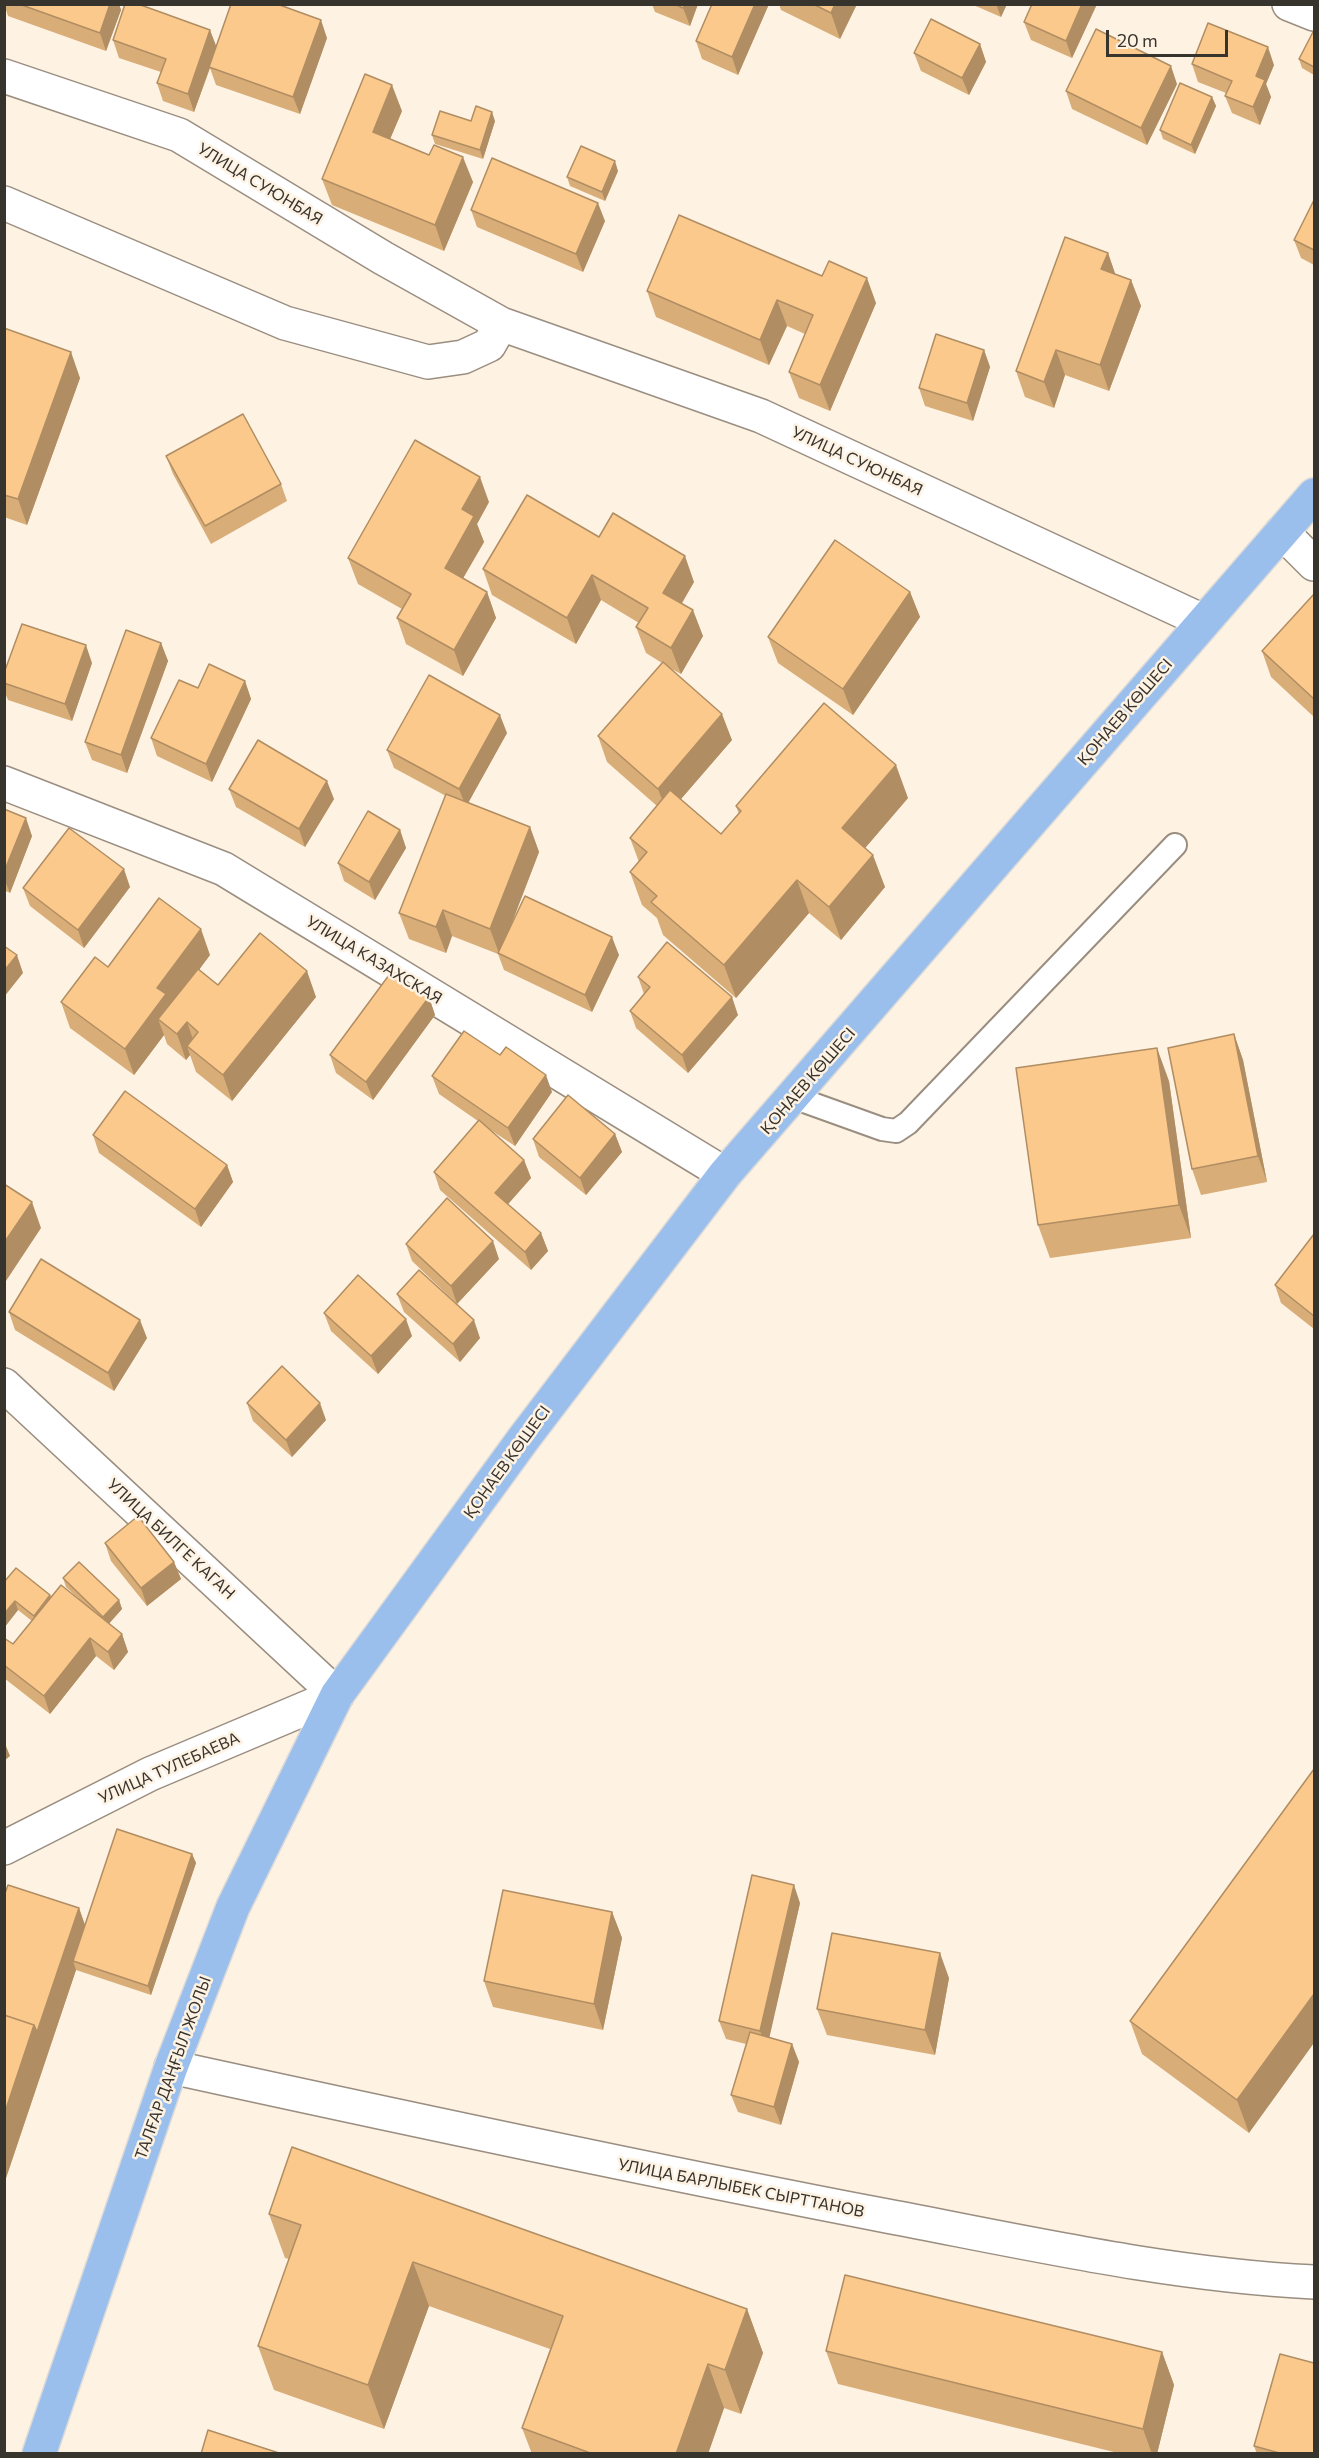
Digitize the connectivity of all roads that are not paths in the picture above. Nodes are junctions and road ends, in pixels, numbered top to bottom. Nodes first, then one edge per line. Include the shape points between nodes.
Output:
1 (1288, 4) edge
2 (1314, 14) edge
3 (4, 76) edge
4 (4, 203) edge
5 (501, 324) junction
6 (1314, 495) edge
7 (1282, 532) junction
8 (1314, 564) edge
9 (1203, 621) junction
10 (4, 783) edge
11 (1175, 845) dead end
12 (793, 1097) junction
13 (726, 1174) junction
14 (4, 1385) edge
15 (337, 1695) junction
16 (4, 1848) edge
17 (171, 2067) junction
18 (1314, 2282) edge
19 (39, 2454) edge

1 - 2 street
3 - 5 street, УЛИЦА СУЮНБАЯ via 179,135
4 - 5 street via 285,323 428,362 464,357 489,345
5 - 9 street, УЛИЦА СУЮНБАЯ via 760,416
6 - 7 main road, ҚОНАЕВ КӨШЕСІ
7 - 8 street
7 - 9 main road, ҚОНАЕВ КӨШЕСІ
9 - 12 main road, ҚОНАЕВ КӨШЕСІ
10 - 13 street, УЛИЦА КАЗАХСКАЯ via 224,869
11 - 12 lane via 896,1131
12 - 13 main road, ҚОНАЕВ КӨШЕСІ
13 - 15 main road, ҚОНАЕВ КӨШЕСІ via 532,1428
14 - 15 street, УЛИЦА БИЛГЕ КАГАН
15 - 16 street, УЛИЦА ТУЛЕБАЕВА via 150,1774
15 - 17 main road, ТАЛҒАР ДАҢҒЫЛ ЖОЛЫ via 233,1907
17 - 18 street, УЛИЦА БАРЛЫБЕК СЫРТТАНОВ via 652,2171 1114,2260 1257,2280
17 - 19 main road, ТАЛҒАР ДАҢҒЫЛ ЖОЛЫ

